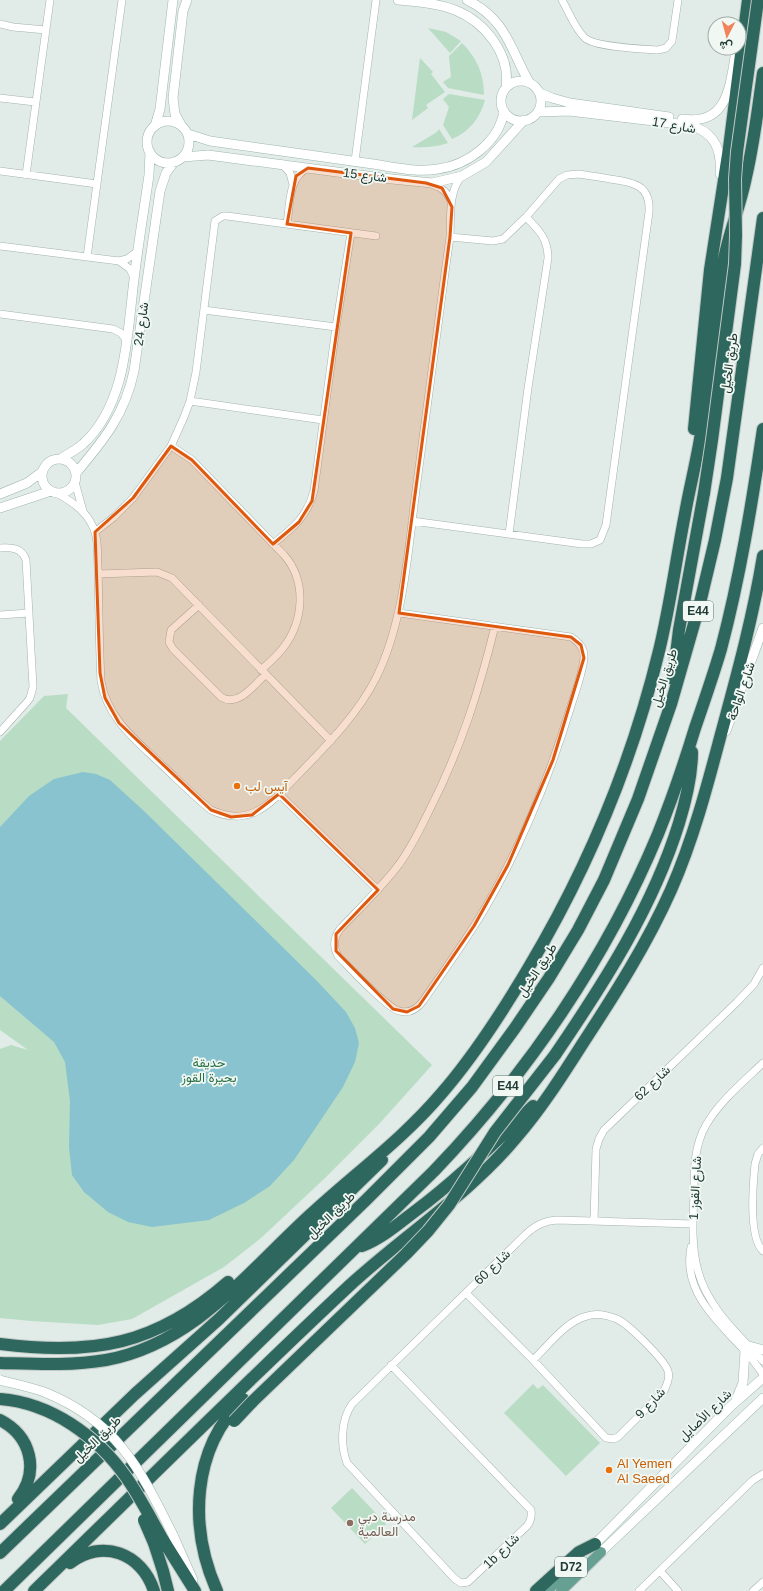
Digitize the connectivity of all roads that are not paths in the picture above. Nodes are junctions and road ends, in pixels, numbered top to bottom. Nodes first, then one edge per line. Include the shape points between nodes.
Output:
1 (50, 0) edge
2 (122, 0) edge
3 (173, 0) edge
4 (187, 0) edge
5 (376, 0) edge
6 (398, 0) edge
7 (467, 0) edge
8 (562, 0) edge
9 (678, 0) edge
10 (748, 0) edge
11 (758, 0) edge
12 (479, 4) edge
13 (743, 16) edge
14 (0, 24) edge
15 (46, 30) junction
16 (735, 56) edge
17 (763, 73) edge
18 (528, 82) junction
19 (506, 88) junction
20 (540, 93) junction
21 (0, 98) edge
22 (35, 102) junction
23 (504, 111) junction
24 (538, 112) junction
25 (524, 120) junction
26 (181, 125) junction
27 (155, 126) junction
28 (188, 134) junction
29 (150, 152) junction
30 (183, 157) junction
31 (355, 161) junction
32 (174, 162) junction
33 (282, 164) junction
34 (308, 168) junction
35 (0, 171) edge
36 (26, 175) junction
37 (462, 176) junction
38 (426, 183) junction
39 (97, 184) junction
40 (293, 185) junction
41 (452, 206) junction
42 (526, 217) junction
43 (763, 218) edge
44 (287, 224) junction
45 (351, 232) junction
46 (716, 232) junction
47 (376, 236) dead end
48 (450, 237) junction
49 (0, 246) edge
50 (138, 251) junction
51 (87, 256) junction
52 (119, 261) junction
53 (134, 278) junction
54 (204, 310) junction
55 (0, 314) edge
56 (336, 327) junction
57 (126, 340) junction
58 (190, 401) junction
59 (323, 420) junction
60 (763, 429) edge
61 (171, 446) junction
62 (60, 459) junction
63 (42, 471) junction
64 (693, 476) junction
65 (75, 478) junction
66 (54, 492) junction
67 (0, 494) edge
68 (0, 508) edge
69 (84, 513) junction
70 (412, 521) junction
71 (95, 532) junction
72 (509, 534) junction
73 (273, 544) junction
74 (0, 548) edge
75 (763, 556) edge
76 (98, 574) junction
77 (199, 605) junction
78 (29, 613) junction
79 (398, 613) junction
80 (0, 614) edge
81 (495, 626) junction
82 (763, 628) edge
83 (264, 672) junction
84 (671, 704) junction
85 (0, 732) edge
86 (692, 738) junction
87 (331, 741) junction
88 (716, 752) junction
89 (279, 794) junction
90 (378, 890) junction
91 (763, 968) edge
92 (763, 1063) edge
93 (555, 1087) junction
94 (398, 1139) junction
95 (763, 1148) edge
96 (594, 1221) junction
97 (693, 1224) junction
98 (355, 1248) junction
99 (763, 1251) edge
100 (384, 1256) junction
101 (256, 1266) junction
102 (466, 1292) junction
103 (0, 1344) edge
104 (747, 1348) junction
105 (763, 1350) edge
106 (0, 1356) edge
107 (533, 1360) junction
108 (763, 1361) edge
109 (0, 1363) edge
110 (76, 1363) junction
111 (391, 1365) junction
112 (763, 1374) edge
113 (763, 1378) edge
114 (0, 1380) edge
115 (763, 1398) edge
116 (0, 1399) edge
117 (731, 1406) junction
118 (763, 1408) edge
119 (747, 1413) junction
120 (0, 1420) edge
121 (344, 1425) joint
122 (763, 1474) edge
123 (0, 1524) edge
124 (200, 1524) junction
125 (164, 1539) junction
126 (598, 1548) junction
127 (0, 1553) edge
128 (660, 1571) junction
129 (763, 1582) edge
130 (4, 1591) edge
131 (34, 1591) edge
132 (39, 1591) edge
133 (154, 1591) edge
134 (168, 1591) edge
135 (196, 1591) edge
136 (217, 1591) edge
137 (536, 1591) edge
138 (547, 1591) edge
139 (561, 1591) edge
140 (570, 1591) edge
141 (639, 1591) edge
142 (678, 1591) edge
143 (753, 1591) edge

1 - 15 street
2 - 39 street
3 - 27 street via 160,109
4 - 26 street via 172,98 175,114
5 - 31 street
6 - 19 street via 446,7 472,19 486,32 501,53 507,74
7 - 12 street
8 - 9 street via 580,32 588,40 658,50 666,48 672,41
10 - 13 street
10 - 46 highway
11 - 84 highway, bridge via 737,152 735,264 704,493 676,648
12 - 18 street via 507,36
14 - 15 street
15 - 22 street
16 - 20 street, 17 شارع via 725,100 716,112 703,119 687,120 570,103
17 - 64 highway via 750,163 725,254
18 - 19 street via 514,82
18 - 20 street
19 - 23 street via 501,99
20 - 24 street via 541,103
21 - 22 street
22 - 36 street
23 - 25 street via 510,118
23 - 31 street, شارع 15 via 500,125 485,146 458,164 426,170
24 - 25 street
24 - 46 street, 17 شارع via 576,112 688,125 705,132 715,142 721,160
25 - 37 street, شارع 15 via 493,157
26 - 27 street via 171,121
26 - 28 street
27 - 29 street via 148,135
28 - 30 street via 189,146
28 - 31 street, شارع 15 via 210,141
29 - 32 street via 160,161
29 - 50 street, شارع 24
30 - 32 street
30 - 33 street, شارع 15 via 208,155
32 - 65 street, شارع 24 via 166,173 160,191 129,391 122,411 111,430
33 - 34 street, شارع 15
33 - 40 street via 290,173
34 - 38 street, شارع 15
34 - 40 street via 300,173
35 - 36 street
36 - 39 street
37 - 38 street, شارع 15 via 442,182
37 - 41 street via 454,187
38 - 41 street via 439,186 445,191
39 - 51 street
40 - 44 street
41 - 48 street
42 - 48 street via 508,236 498,241
42 - 72 street via 542,234 548,258
42 - 72 street via 559,179 575,174 635,183 645,192 649,206 604,534 600,540 586,544
43 - 84 highway, طريق الخيل / E44 via 722,509 700,603
44 - 45 street
44 - 54 street via 227,216 218,218 214,226
45 - 47 street
45 - 56 street
46 - 64 highway via 698,381
48 - 70 street
49 - 51 street
50 - 52 street via 128,259
50 - 53 street, شارع 24
51 - 52 street
52 - 53 street via 130,269
53 - 57 street, شارع 24
54 - 56 street
54 - 58 street
55 - 57 street via 113,329 121,333
56 - 59 street
57 - 62 street, شارع 24 via 119,380 102,420 82,445
58 - 59 street
58 - 61 street
59 - 73 street via 312,501 304,516
60 - 86 highway, E44 via 752,504 734,593 718,658
61 - 71 street via 133,498
61 - 73 street via 192,460
62 - 63 street via 49,462
62 - 65 street via 72,465
63 - 66 street via 44,484
63 - 67 street via 27,483
64 - 94 highway via 666,623 650,685 634,740 587,860 536,956 487,1034 443,1092
65 - 66 street via 67,491
65 - 69 street via 78,498
66 - 68 street
66 - 69 street via 74,503
69 - 71 street
70 - 72 street
70 - 79 street
71 - 76 street
73 - 83 street via 291,563 297,575 300,601 297,621 289,639
74 - 78 street via 16,549 25,557
75 - 88 highway via 745,644
76 - 77 street via 165,574 179,583
76 - 89 street via 101,681 109,707 119,723 203,804 221,815 252,815
77 - 83 street
77 - 83 street via 171,630 169,642 173,649 227,700 238,699
78 - 80 street
78 - 85 street via 32,692 27,702
79 - 81 street
79 - 87 street via 388,651 376,678 356,710
81 - 90 street via 472,709 448,772 410,848
81 - 90 street via 571,637 581,645 582,664 553,760 536,805 508,865 462,945 419,1006 407,1012 393,1009 388,1005 338,956 334,946 334,940 340,930
82 - 88 street, شارع الواحة via 732,719
83 - 87 street
84 - 127 highway, طريق الخيل / E44 via 627,828 592,905 549,978 472,1087 414,1153
86 - 98 highway, E44 via 670,803 643,867 610,931 570,998 515,1077 474,1128
86 - 124 highway, bridge via 688,788 674,837 662,871 615,962 555,1055 495,1132 458,1192 428,1231 234,1421 211,1460 205,1482
87 - 89 street
88 - 93 highway via 691,837 664,905 616,991
89 - 90 street
91 - 96 street, شارع 62 via 754,984 737,1002 604,1130 596,1149
92 - 97 street, شارع القوز 1 via 720,1106 700,1137 694,1162
93 - 98 highway via 442,1190 383,1235
93 - 100 highway via 490,1167
94 - 101 highway via 329,1197
94 - 123 highway via 373,1170
95 - 99 street via 755,1164 753,1225 756,1240
96 - 97 street, شارع 60
96 - 102 street, شارع 60 via 550,1221 538,1225
97 - 104 street, شارع القوز 1 via 691,1273 700,1298 716,1321
98 - 130 highway, E44
100 - 124 highway via 320,1324 240,1401 224,1422 212,1443 202,1470 198,1495
100 - 131 highway via 351,1284
101 - 103 highway via 236,1276 187,1314 162,1328 135,1338 106,1345 73,1348
101 - 110 highway via 204,1315 171,1337 119,1357
102 - 107 street, شارع 9
102 - 111 street, شارع 60
104 - 105 street
104 - 108 street, شارع القوز 1
104 - 112 street, شارع القوز 1
104 - 117 street via 743,1383
106 - 110 highway
107 - 107 street, شارع 9 via 602,1435 610,1439 618,1437 664,1391 669,1378 664,1364 640,1338 627,1325 608,1316 597,1315 578,1319
109 - 110 highway
111 - 121 street, شارع 60 via 352,1404
111 - 121 street, 1b شارع via 528,1505 532,1516 530,1522 471,1580 464,1583 458,1581 347,1463 343,1445
113 - 117 street, شارع الأصايل / D72
114 - 125 street, bridge via 29,1387 80,1410 122,1446 139,1469
115 - 119 street, شارع الأصايل / D72
116 - 125 highway, bridge via 41,1409 74,1426 102,1449 133,1487
117 - 126 street, شارع الأصايل / D72
118 - 119 street
119 - 126 street, شارع الأصايل / D72
120 - 123 highway via 21,1437 30,1456 31,1469 26,1488
122 - 128 street via 753,1480
124 - 136 highway via 206,1563
125 - 134 highway via 164,1571
125 - 135 highway
126 - 137 highway via 578,1552
126 - 138 main road, شارع الأصايل / D72
126 - 139 main road, شارع الأصايل / D72
126 - 140 main road via 596,1565
128 - 141 street
128 - 142 street
129 - 143 street
132 - 133 highway via 76,1559 88,1553 102,1551 123,1555 135,1562 145,1572

